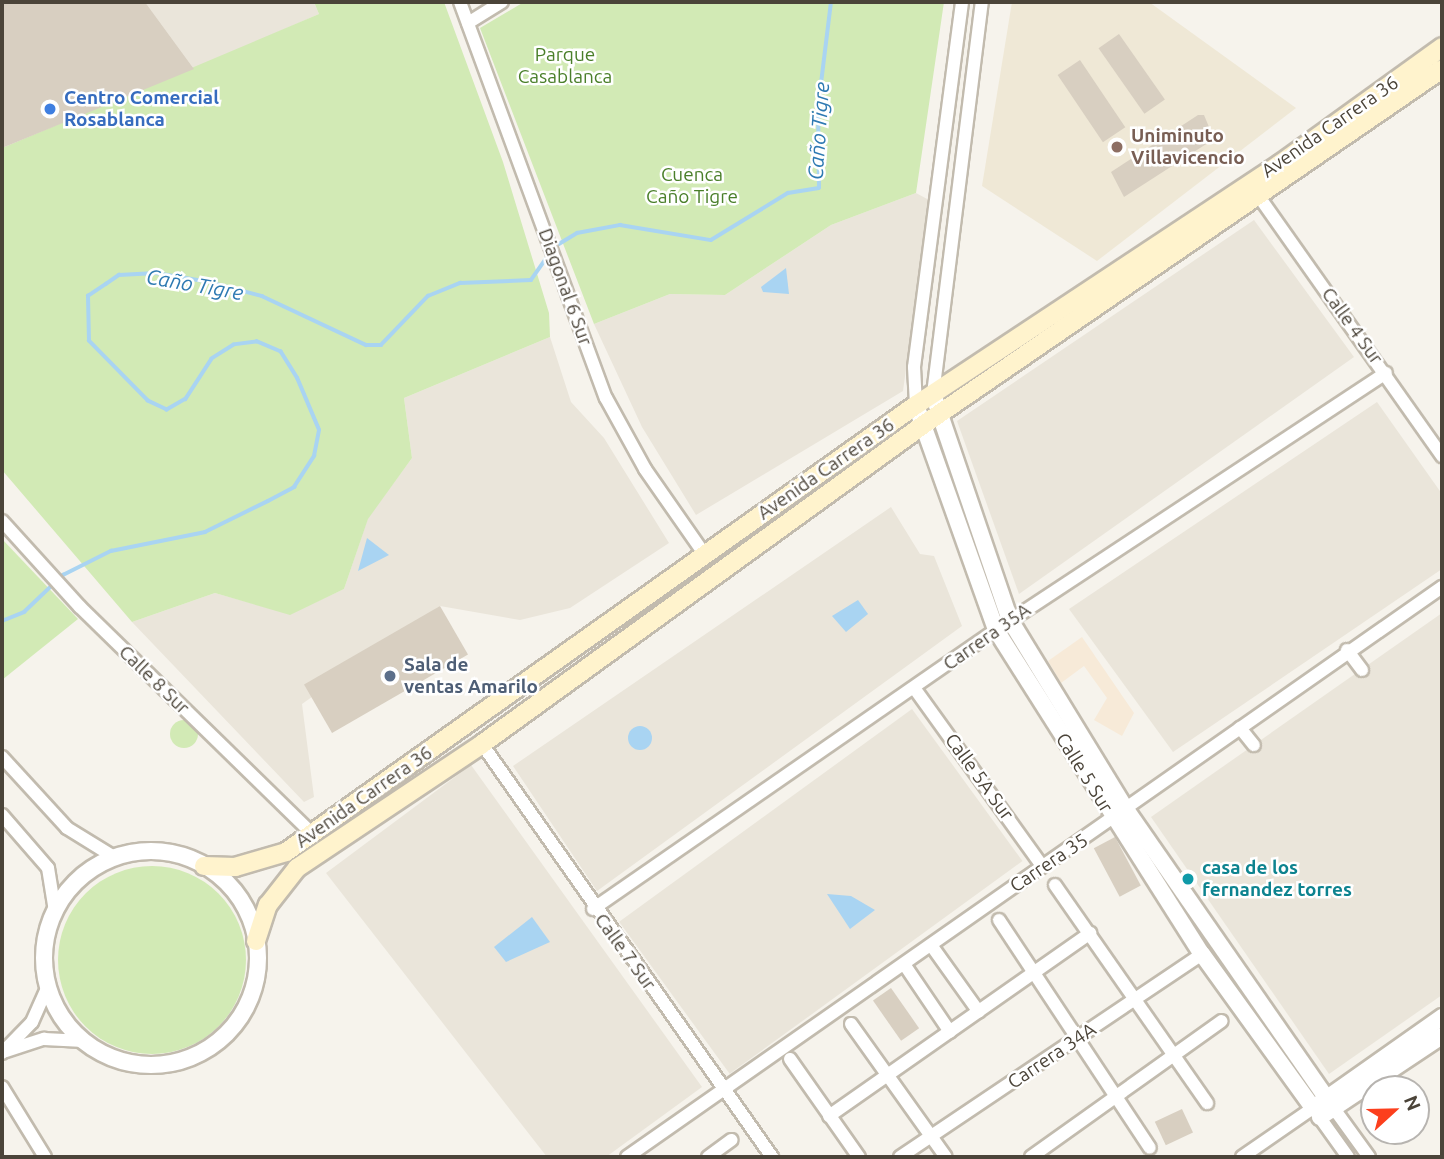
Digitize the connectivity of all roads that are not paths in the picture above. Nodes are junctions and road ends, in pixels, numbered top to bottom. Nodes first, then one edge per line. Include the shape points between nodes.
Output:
1 (460, 2) edge
2 (502, 2) edge
3 (961, 2) edge
4 (982, 2) edge
5 (468, 23) junction
6 (1442, 47) edge
7 (1442, 69) edge
8 (1260, 198) junction
9 (1386, 373) junction
10 (933, 394) junction
11 (916, 405) junction
12 (940, 413) junction
13 (923, 425) junction
14 (1442, 456) edge
15 (2, 521) edge
16 (705, 555) junction
17 (1442, 587) edge
18 (1010, 620) junction
19 (996, 630) junction
20 (1347, 650) junction
21 (1362, 670) dead end
22 (915, 689) junction
23 (1240, 728) junction
24 (482, 744) junction
25 (1254, 745) dead end
26 (2, 757) edge
27 (2, 815) edge
28 (1121, 816) junction
29 (313, 834) junction
30 (114, 857) junction
31 (204, 866) junction
32 (1042, 866) junction
33 (1055, 885) dead end
34 (593, 909) junction
35 (55, 911) junction
36 (999, 920) dead end
37 (1090, 933) junction
38 (256, 941) junction
39 (931, 945) junction
40 (1202, 954) junction
41 (904, 964) junction
42 (1034, 974) junction
43 (48, 986) junction
44 (1136, 1000) junction
45 (979, 1012) junction
46 (1442, 1017) edge
47 (1222, 1021) dead end
48 (851, 1024) dead end
49 (950, 1032) junction
50 (1442, 1036) edge
51 (1077, 1038) junction
52 (84, 1041) junction
53 (4, 1052) edge
54 (1173, 1054) junction
55 (790, 1059) dead end
56 (887, 1075) junction
57 (722, 1086) junction
58 (2, 1087) edge
59 (1117, 1095) junction
60 (1207, 1103) dead end
61 (1331, 1103) junction
62 (1312, 1115) junction
63 (830, 1116) junction
64 (931, 1136) junction
65 (731, 1140) dead end
66 (1150, 1148) dead end
67 (46, 1157) edge
68 (627, 1157) edge
69 (708, 1157) edge
70 (772, 1157) edge
71 (859, 1157) edge
72 (900, 1157) edge
73 (946, 1157) edge
74 (1031, 1157) edge
75 (1242, 1157) edge
76 (1348, 1157) edge
77 (1369, 1157) edge

1 - 5 street, Diagonal 6 Sur
2 - 5 street
3 - 11 street via 914,367
4 - 10 street
5 - 16 street, Diagonal 6 Sur via 624,433
6 - 10 main road, Avenida Carrera 36
7 - 8 main road, Avenida Carrera 36
8 - 9 street, Calle 4 Sur
8 - 12 main road, Avenida Carrera 36
9 - 14 street, Calle 4 Sur
9 - 18 street, Carrera 35A
10 - 11 main road, Avenida Carrera 36
10 - 12 street, Calle 5 Sur
11 - 13 street, Calle 5 Sur
11 - 16 main road, Avenida Carrera 36
12 - 13 main road, Avenida Carrera 36
12 - 18 street, Calle 5 Sur
13 - 19 street, Calle 5 Sur
13 - 24 main road, Avenida Carrera 36
15 - 29 street, Calle 8 Sur via 80,607
16 - 29 main road, Avenida Carrera 36
17 - 20 street, Carrera 35
18 - 19 street, Carrera 35A
18 - 28 street, Calle 5 Sur
19 - 22 street, Carrera 35A
19 - 28 street, Calle 5 Sur
20 - 21 street
20 - 23 street, Carrera 35
22 - 32 street, Calle 5A Sur
22 - 34 street, Carrera 35A
23 - 25 street
23 - 28 street, Carrera 35
24 - 34 street, Calle 7 Sur
24 - 38 main road, Avenida Carrera 36 via 298,868 268,905
26 - 30 street via 67,828
27 - 35 street via 48,869
28 - 32 street, Carrera 35
28 - 40 street, Calle 5 Sur
28 - 61 street, Calle 5 Sur
29 - 31 main road, Avenida Carrera 36 via 260,862
30 - 31 street via 157,851
30 - 35 street via 83,875
31 - 38 street via 239,898
32 - 39 street, Carrera 35
33 - 37 street
34 - 57 street, Calle 7 Sur
35 - 43 street via 44,948
36 - 42 street
37 - 42 street
37 - 44 street
38 - 52 street via 257,967 247,1004 225,1035 204,1051 181,1061 130,1063
39 - 41 street, Carrera 35
39 - 45 street
40 - 44 street, Carrera 34A
40 - 62 street, Calle 5 Sur
41 - 49 street
41 - 57 street, Carrera 35
42 - 45 street
42 - 51 street
43 - 52 street
43 - 53 street via 32,1022
44 - 51 street, Carrera 34A
44 - 54 street
45 - 49 street
46 - 61 street
47 - 54 street
48 - 56 street
49 - 56 street
50 - 61 street
51 - 59 street
51 - 64 street, Carrera 34A
52 - 53 street via 44,1040
54 - 59 street
54 - 60 street
55 - 63 street
56 - 63 street
56 - 64 street
57 - 68 street, Carrera 35
57 - 70 street, Calle 7 Sur
58 - 67 street
59 - 66 street
59 - 74 street
61 - 62 street
61 - 77 street
62 - 75 street
62 - 76 street
63 - 71 street
64 - 72 street, Carrera 34A
64 - 73 street
65 - 69 street

